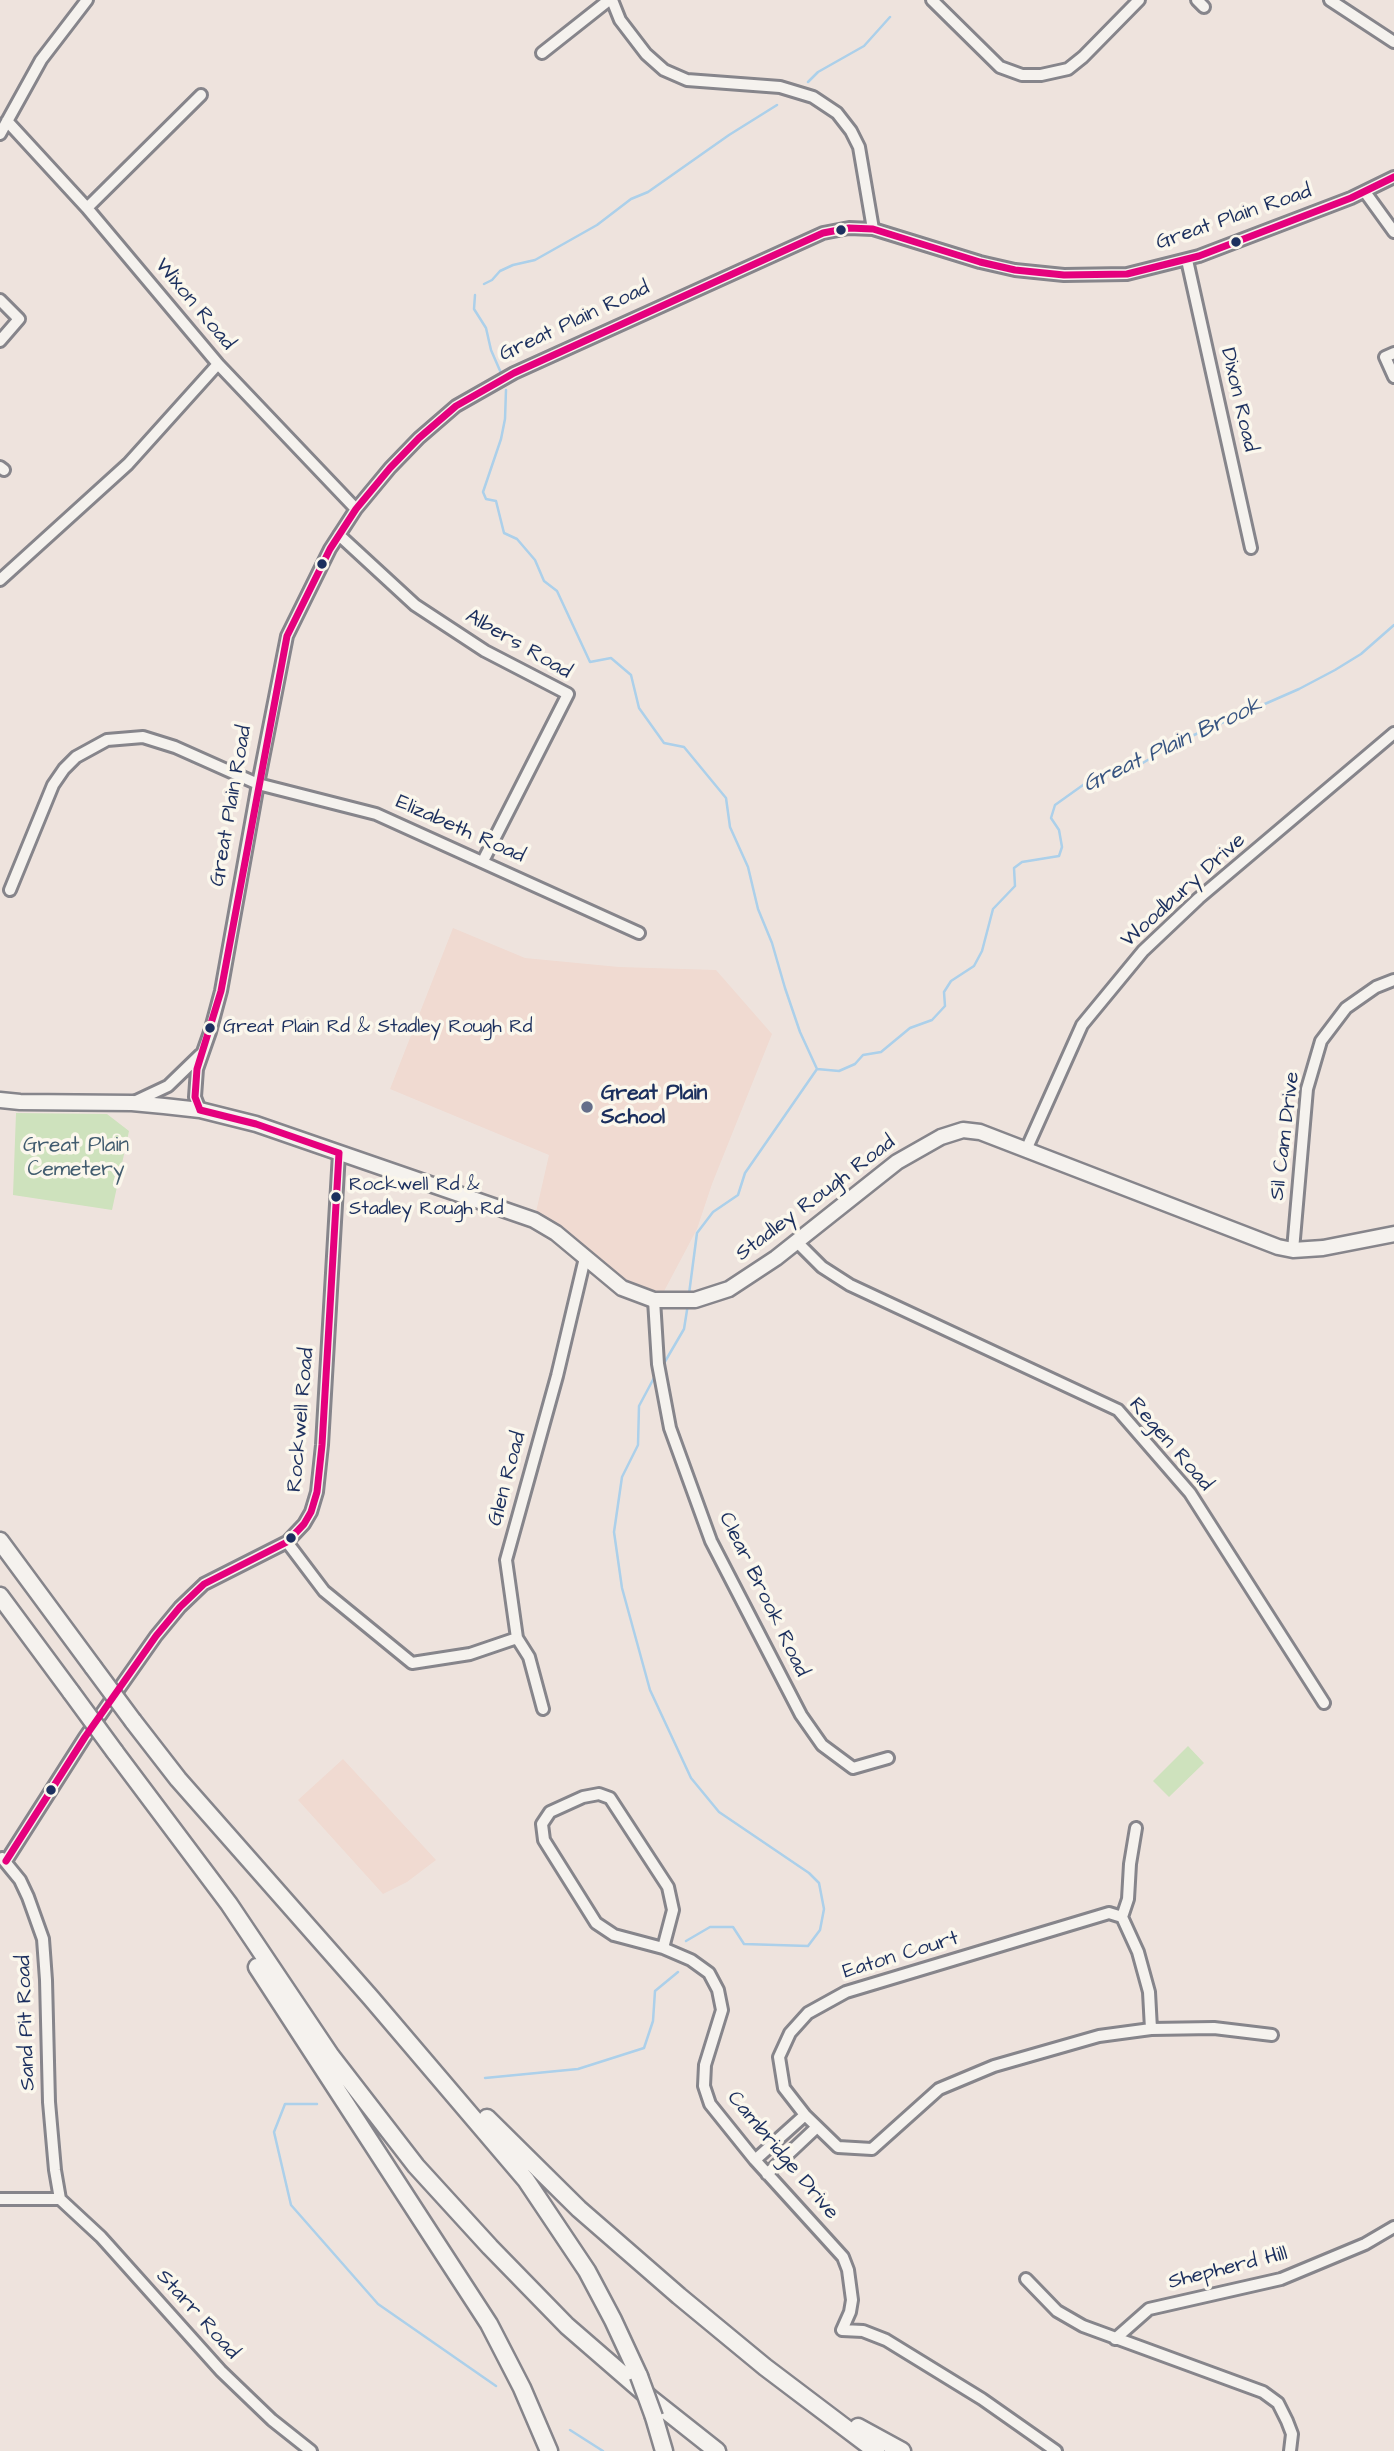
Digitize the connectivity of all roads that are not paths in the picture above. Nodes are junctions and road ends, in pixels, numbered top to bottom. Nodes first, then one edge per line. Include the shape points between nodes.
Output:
1 (87, 0) edge
2 (610, 0) edge
3 (932, 0) edge
4 (1139, 0) edge
5 (1330, 0) edge
6 (1394, 42) edge
7 (542, 53) dead end
8 (201, 95) dead end
9 (7, 121) junction
10 (0, 134) edge
11 (1394, 177) edge
12 (1365, 192) junction
13 (87, 208) junction
14 (873, 229) junction
15 (1394, 232) edge
16 (1187, 260) junction
17 (0, 300) edge
18 (0, 341) edge
19 (1394, 353) edge
20 (218, 364) junction
21 (1394, 377) edge
22 (356, 509) junction
23 (339, 535) junction
24 (1251, 548) dead end
25 (0, 580) edge
26 (1394, 733) edge
27 (257, 784) junction
28 (483, 860) junction
29 (10, 890) dead end
30 (639, 933) dead end
31 (1394, 980) edge
32 (202, 1054) junction
33 (0, 1100) edge
34 (132, 1103) junction
35 (200, 1110) junction
36 (1026, 1150) junction
37 (339, 1153) junction
38 (1394, 1234) edge
39 (797, 1242) junction
40 (1293, 1250) junction
41 (584, 1258) junction
42 (654, 1300) junction
43 (0, 1541) edge
44 (287, 1542) junction
45 (0, 1596) edge
46 (517, 1638) junction
47 (1324, 1703) dead end
48 (542, 1709) dead end
49 (117, 1755) junction
50 (888, 1758) dead end
51 (1136, 1828) dead end
52 (3, 1859) edge
53 (1122, 1917) junction
54 (663, 1948) junction
55 (371, 1998) junction
56 (1151, 2029) junction
57 (1272, 2035) dead end
58 (805, 2115) junction
59 (817, 2127) junction
60 (755, 2160) junction
61 (767, 2174) junction
62 (0, 2199) edge
63 (60, 2199) junction
64 (1394, 2227) edge
65 (1026, 2279) dead end
66 (719, 2329) junction
67 (1115, 2339) junction
68 (311, 2451) edge
69 (549, 2451) edge
70 (664, 2451) edge
71 (718, 2451) edge
72 (876, 2451) edge
73 (902, 2451) edge
74 (1056, 2451) edge
75 (1290, 2451) edge

1 - 9 street via 41,60
2 - 7 street
2 - 14 street via 620,20 664,71 687,80 780,87 813,97 837,113 859,147
3 - 4 street via 1000,67 1022,75 1068,69
5 - 6 street
8 - 13 street
9 - 10 street
9 - 13 street, Wixon Road
11 - 12 street, Great Plain Road
12 - 15 street
12 - 16 street, Great Plain Road
13 - 20 street, Wixon Road
14 - 16 street, Great Plain Road via 980,262 1038,273 1127,274
14 - 22 street, Great Plain Road via 823,233 486,387 419,438
16 - 24 street, Dixon Road
17 - 18 street via 19,319
19 - 21 street via 1385,357
20 - 22 street, Wixon Road
20 - 25 street via 128,464
22 - 23 street, Great Plain Road
23 - 27 street, Great Plain Road via 287,636
23 - 28 street, Albers Road via 415,605 485,651 568,694
26 - 36 street, Woodbury Drive via 1143,951 1082,1025
27 - 28 street, Elizabeth Road via 376,814
27 - 29 street, Elizabeth Road via 158,740 107,740 76,757 53,785
27 - 32 street, Great Plain Road via 221,991
28 - 30 street, Elizabeth Road
31 - 40 street, Sil Cam Drive via 1346,1008 1321,1041 1307,1089
32 - 34 street, Great Plain Road via 168,1086
32 - 35 street, Great Plain Road via 195,1097
33 - 34 main road, Great Plain Road
34 - 35 main road, Great Plain Road
35 - 37 main road, Stadley Rough Road
36 - 39 main road, Stadley Rough Road via 979,1132 963,1130 941,1137 897,1162
36 - 40 main road, Stadley Rough Road
37 - 41 main road, Stadley Rough Road via 534,1220
37 - 44 street, Rockwell Road via 317,1492 304,1524
38 - 40 main road, Stadley Rough Road
39 - 42 main road, Stadley Rough Road via 719,1293 688,1301
39 - 47 street, Regen Road via 822,1267 850,1285 1118,1409 1190,1493
41 - 42 main road, Stadley Rough Road via 622,1289
41 - 46 street, Glen Road via 506,1560
42 - 50 street, Clear Brook Road via 658,1364 670,1428 711,1541 801,1715 822,1745 853,1768
43 - 55 highway, bridge via 178,1779
44 - 46 street via 324,1591 412,1663 470,1654
44 - 52 street, Rockwell Road via 204,1584 180,1607
45 - 49 highway, bridge
46 - 48 street, Glen Road via 529,1657
49 - 69 highway via 479,2308
49 - 71 highway via 215,1883 331,2056 416,2166 567,2326
51 - 53 street
52 - 63 street, Sand Pit Road via 29,1897 43,1940 49,2102
53 - 56 street via 1149,1992
53 - 58 street, Eaton Court via 1109,1913 859,1988 808,2013 789,2033 779,2057 784,2088
54 - 54 street, Cambridge Drive via 673,1910 668,1887 610,1798 599,1794 583,1797 550,1812 542,1824 544,1840 596,1923 614,1935
54 - 60 street, Cambridge Drive via 709,1973 718,1990 722,2010 705,2065 704,2086 710,2104
55 - 66 highway via 554,2185
55 - 70 highway, bridge via 542,2202 596,2287 639,2376
56 - 57 street, Eaton Court via 1214,2028
56 - 59 street, Eaton Court via 1099,2036 994,2066 939,2089 872,2149 838,2147
58 - 59 street, Eaton Court
58 - 60 street
59 - 61 street
60 - 61 street, Cambridge Drive
61 - 74 street, Cambridge Drive via 848,2270 852,2300 842,2330 863,2331 897,2346
62 - 63 street
63 - 68 street, Starr Road via 101,2237 221,2371
64 - 67 street, Shepherd Hill via 1281,2279 1149,2309
65 - 67 street via 1057,2311
66 - 72 highway
66 - 73 highway via 828,2408
67 - 75 street via 1263,2392 1278,2403 1287,2421 1292,2434

